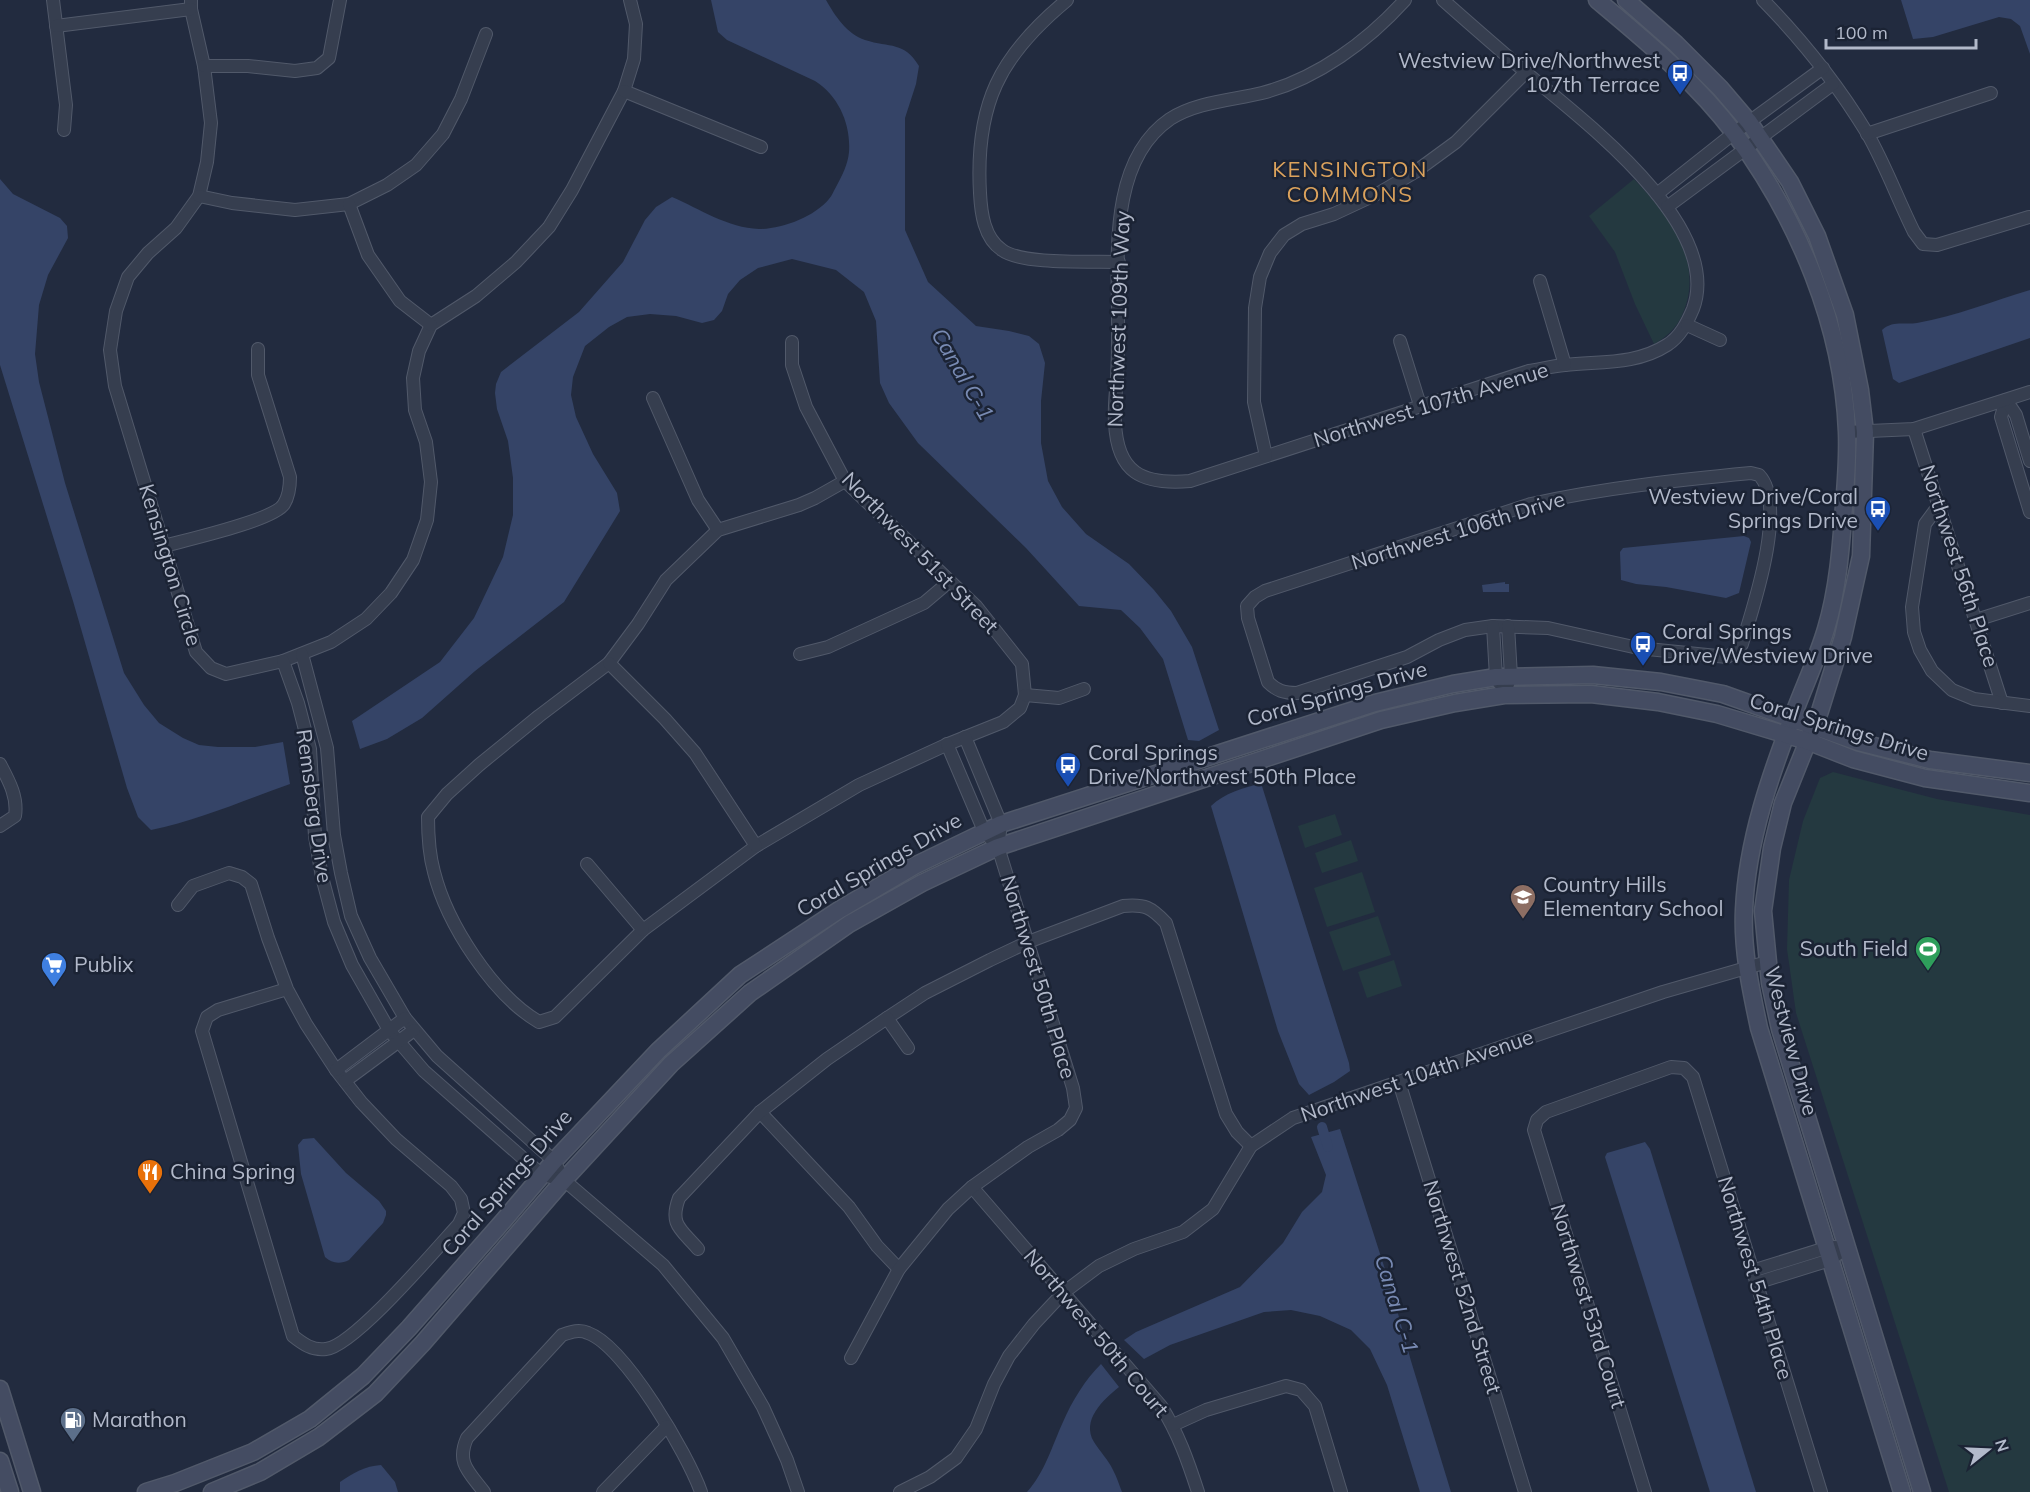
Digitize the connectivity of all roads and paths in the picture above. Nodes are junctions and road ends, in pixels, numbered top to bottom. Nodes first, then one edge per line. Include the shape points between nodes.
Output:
1 (53, 0) edge
2 (340, 0) edge
3 (630, 0) edge
4 (1066, 0) edge
5 (1405, 0) edge
6 (1443, 0) edge
7 (1597, 0) edge
8 (1626, 0) edge
9 (1763, 0) edge
10 (191, 5) edge
11 (56, 26) junction
12 (486, 34) dead end
13 (204, 66) junction
14 (1823, 68) junction
15 (1526, 72) junction
16 (1833, 84) junction
17 (624, 90) junction
18 (1991, 93) dead end
19 (1749, 122) junction
20 (64, 130) dead end
21 (1734, 133) junction
22 (1867, 134) junction
23 (1760, 137) junction
24 (761, 147) dead end
25 (1745, 149) junction
26 (1657, 194) junction
27 (199, 196) junction
28 (349, 204) junction
29 (1667, 207) junction
30 (2029, 217) edge
31 (1119, 262) junction
32 (1540, 281) dead end
33 (431, 325) junction
34 (1687, 325) junction
35 (1720, 340) dead end
36 (1400, 341) dead end
37 (792, 342) dead end
38 (258, 349) dead end
39 (1565, 365) junction
40 (2030, 392) edge
41 (653, 398) dead end
42 (2006, 400) junction
43 (1420, 405) junction
44 (1914, 429) junction
45 (1847, 432) junction
46 (1865, 432) junction
47 (1266, 456) junction
48 (2030, 461) edge
49 (1135, 472) joint
50 (845, 481) junction
51 (1939, 505) junction
52 (2030, 513) edge
53 (718, 530) junction
54 (164, 546) junction
55 (950, 580) junction
56 (2030, 603) edge
57 (1976, 620) junction
58 (1494, 626) junction
59 (1508, 626) junction
60 (302, 654) junction
61 (800, 654) dead end
62 (283, 661) junction
63 (609, 663) junction
64 (1503, 677) junction
65 (1084, 689) dead end
66 (1025, 694) junction
67 (1504, 695) junction
68 (2002, 704) junction
69 (2030, 705) edge
70 (1792, 718) junction
71 (1810, 734) junction
72 (1786, 735) junction
73 (965, 737) junction
74 (947, 744) junction
75 (0, 764) edge
76 (2030, 773) edge
77 (2030, 793) edge
78 (1001, 824) junction
79 (0, 826) edge
80 (984, 831) junction
81 (756, 846) junction
82 (998, 847) junction
83 (587, 864) dead end
84 (178, 905) dead end
85 (643, 930) junction
86 (1028, 942) junction
87 (1767, 962) junction
88 (1747, 967) junction
89 (287, 989) junction
90 (405, 1018) junction
91 (887, 1018) junction
92 (389, 1030) junction
93 (414, 1030) junction
94 (398, 1042) junction
95 (908, 1048) dead end
96 (1684, 1068) joint
97 (336, 1070) junction
98 (345, 1081) junction
99 (1398, 1082) junction
100 (760, 1112) junction
101 (1251, 1146) junction
102 (554, 1161) junction
103 (542, 1175) junction
104 (564, 1180) junction
105 (972, 1187) junction
106 (1847, 1247) junction
107 (698, 1249) dead end
108 (1828, 1254) junction
109 (899, 1269) junction
110 (1754, 1277) junction
111 (1064, 1293) junction
112 (851, 1358) dead end
113 (0, 1389) edge
114 (1173, 1425) junction
115 (667, 1426) junction
116 (286, 1433) junction
117 (296, 1451) junction
118 (0, 1461) edge
119 (10, 1492) edge
120 (32, 1492) edge
121 (146, 1492) edge
122 (212, 1492) edge
123 (484, 1492) edge
124 (603, 1492) edge
125 (701, 1492) edge
126 (798, 1492) edge
127 (900, 1492) edge
128 (1198, 1492) edge
129 (1341, 1492) edge
130 (1525, 1492) edge
131 (1645, 1492) edge
132 (1821, 1492) edge
133 (1902, 1492) edge
134 (1922, 1492) edge

1 - 11 street
2 - 13 street via 329,58 316,68 295,72
3 - 17 street via 636,24 634,59
4 - 31 street via 1016,48 995,84 984,117 978,158 984,228 1002,251 1032,260
5 - 31 street, Northwest 109th Way via 1347,52 1305,76 1265,92 1197,108 1171,119 1148,140 1134,163 1124,194
6 - 15 street
7 - 21 main road, Westview Drive via 1673,67
8 - 19 main road, Westview Drive via 1683,51
9 - 14 street
10 - 11 street
10 - 13 street, Kensington Circle
11 - 20 street via 66,105
12 - 28 street via 443,134 416,165
13 - 27 street, Kensington Circle via 212,123
14 - 16 street
14 - 19 street
15 - 26 street via 1604,136
15 - 47 street via 1456,142 1415,172 1378,194 1302,224 1284,235 1270,253 1260,277 1255,308 1254,402
16 - 22 street
16 - 23 street
17 - 24 street
17 - 33 street via 549,227 484,289
18 - 22 street
19 - 21 street
19 - 23 main road, Westview Drive
21 - 25 main road, Westview Drive
21 - 26 street
22 - 30 street via 1923,244 1937,245
23 - 25 street
23 - 46 main road, Westview Drive via 1790,182 1817,236 1845,315
25 - 29 street
25 - 45 main road, Westview Drive via 1798,242 1823,303 1839,370
26 - 29 street
27 - 28 street via 295,210
27 - 54 street, Kensington Circle via 176,228 128,277 116,311 110,350 115,386
28 - 33 street via 368,255 400,301
29 - 34 street via 1692,250 1697,274 1695,302
31 - 49 street, Northwest 109th Way via 1114,418 1116,443 1123,460
32 - 39 street
33 - 60 street, Kensington Circle via 419,351 413,378 431,483 427,520 413,560 391,593 366,619
34 - 35 street
34 - 39 street, Northwest 107th Avenue via 1669,344 1647,356
36 - 43 street
37 - 50 street, Northwest 51st Street via 792,365 806,406
38 - 54 street via 258,375 290,477 283,506 268,516
39 - 43 street, Northwest 107th Avenue via 1529,371
40 - 42 street
41 - 53 street via 698,500
42 - 44 street
42 - 48 street via 2016,415
42 - 52 street via 2001,417
43 - 47 street, Northwest 107th Avenue
44 - 46 street
44 - 51 street, Northwest 56th Place
45 - 46 street
45 - 70 main road, Westview Drive via 1840,554 1832,606
46 - 71 main road, Westview Drive via 1861,556 1843,637
47 - 49 street, Northwest 107th Avenue via 1190,481 1167,483
50 - 53 street via 807,501
50 - 55 street, Northwest 51st Street
51 - 57 street, Northwest 56th Place
51 - 68 street via 1925,524 1912,607 1914,632 1932,671 1952,690
53 - 63 street via 666,580
54 - 62 street, Kensington Circle via 196,652 211,668 226,674
55 - 61 street via 924,603 828,647
55 - 66 street, Northwest 51st Street via 1022,664
56 - 57 street
57 - 68 street, Northwest 56th Place
58 - 59 street, Northwest 106th Drive
58 - 59 street, Northwest 106th Drive via 1465,630 1407,657 1297,693 1285,693 1268,682 1247,606 1265,591 1531,504 1716,476 1751,473 1763,480 1770,501 1768,545 1742,644 1733,654 1722,658 1638,648 1548,628
58 - 64 street
59 - 64 street
60 - 62 street, Kensington Circle
60 - 90 street, Remsberg Drive via 327,748 334,835 351,916
62 - 92 street, Remsberg Drive via 310,749 315,836 334,922 352,965
63 - 81 street via 695,753
63 - 85 street via 447,794 428,817 428,843 434,874 470,951 496,986 522,1012 539,1022 555,1017
64 - 67 street
64 - 70 main road, Coral Springs Drive via 1593,675 1661,682 1723,694
64 - 78 main road, Coral Springs Drive via 1453,684 1375,703
65 - 66 street via 1059,698
66 - 73 street via 1020,708 1003,722
67 - 72 main road, Coral Springs Drive via 1590,694 1658,702 1717,714
67 - 82 main road, Coral Springs Drive via 1381,720
68 - 69 street
70 - 71 main road, Coral Springs Drive
70 - 72 main road, Westview Drive
71 - 72 main road, Coral Springs Drive
71 - 76 main road, Coral Springs Drive via 1930,760
71 - 77 main road, Coral Springs Drive via 1853,759 1925,778
71 - 87 main road, Westview Drive via 1783,803 1772,848 1763,911
72 - 88 main road, Westview Drive via 1751,848 1743,912
73 - 74 street
73 - 78 street, Northwest 50th Place
74 - 80 street, Northwest 50th Place
74 - 81 street via 859,785
75 - 79 street via 16,805 15,816
78 - 80 main road, Coral Springs Drive
78 - 82 street, Northwest 50th Place
80 - 82 street, Northwest 50th Place
80 - 102 main road, Coral Springs Drive via 839,910 740,975 658,1051
81 - 85 street
82 - 86 street, Northwest 50th Place
82 - 104 main road, Coral Springs Drive via 921,883 849,924 750,993 671,1065
83 - 85 street
84 - 89 street via 193,886 229,873 242,877 251,884
86 - 91 street via 925,993
86 - 101 street via 1123,906 1139,905 1154,910 1166,923 1226,1114
86 - 105 street, Northwest 50th Place via 1076,1108 1059,1130
87 - 88 street, Northwest 104th Avenue
87 - 106 main road, Westview Drive via 1780,1029
88 - 99 street, Northwest 104th Avenue
88 - 108 main road, Westview Drive via 1759,1028
89 - 97 street
89 - 98 street via 218,1010 207,1017 202,1031 293,1336 313,1348 327,1349 346,1341 459,1224 465,1213 451,1186 396,1139
90 - 92 street
90 - 93 street, Remsberg Drive
91 - 95 street
91 - 100 street via 826,1059
92 - 94 street, Remsberg Drive
92 - 97 street
93 - 94 street
93 - 102 street, Remsberg Drive via 437,1056
94 - 98 street
94 - 103 street, Remsberg Drive via 424,1071
96 - 110 street, Northwest 54th Place via 1693,1077
96 - 131 street, Northwest 53rd Court via 1671,1067 1546,1112 1534,1130
97 - 98 street
99 - 101 street, Northwest 104th Avenue via 1293,1118
99 - 130 street, Northwest 52nd Street
100 - 107 street via 679,1198 674,1212 677,1224
100 - 109 street via 849,1207
101 - 111 street, Northwest 104th Avenue via 1213,1209 1183,1232 1099,1266
102 - 103 main road, Coral Springs Drive
102 - 104 street, Remsberg Drive
103 - 104 street, Remsberg Drive
103 - 116 main road, Coral Springs Drive via 363,1376 310,1419
104 - 117 main road, Coral Springs Drive via 375,1394
104 - 126 street, Remsberg Drive via 663,1266 723,1338 763,1407
105 - 109 street via 948,1209
105 - 111 street, Northwest 50th Court
106 - 108 street
106 - 134 main road, Westview Drive
108 - 110 street
108 - 133 main road, Westview Drive
109 - 112 street
110 - 132 street, Northwest 54th Place
111 - 114 street, Northwest 50th Court
111 - 127 street, Northwest 104th Avenue via 1009,1356 976,1429 956,1458
113 - 120 main road
114 - 128 street, Northwest 50th Court
114 - 129 street via 1206,1410 1286,1386 1301,1390 1315,1406
115 - 123 street via 646,1390 611,1349 589,1333 575,1330 562,1335 467,1438 462,1450 464,1464
115 - 124 street
115 - 125 street
116 - 117 main road
116 - 121 main road, Coral Springs Drive via 254,1452
117 - 122 main road, Coral Springs Drive via 260,1472
118 - 119 main road

